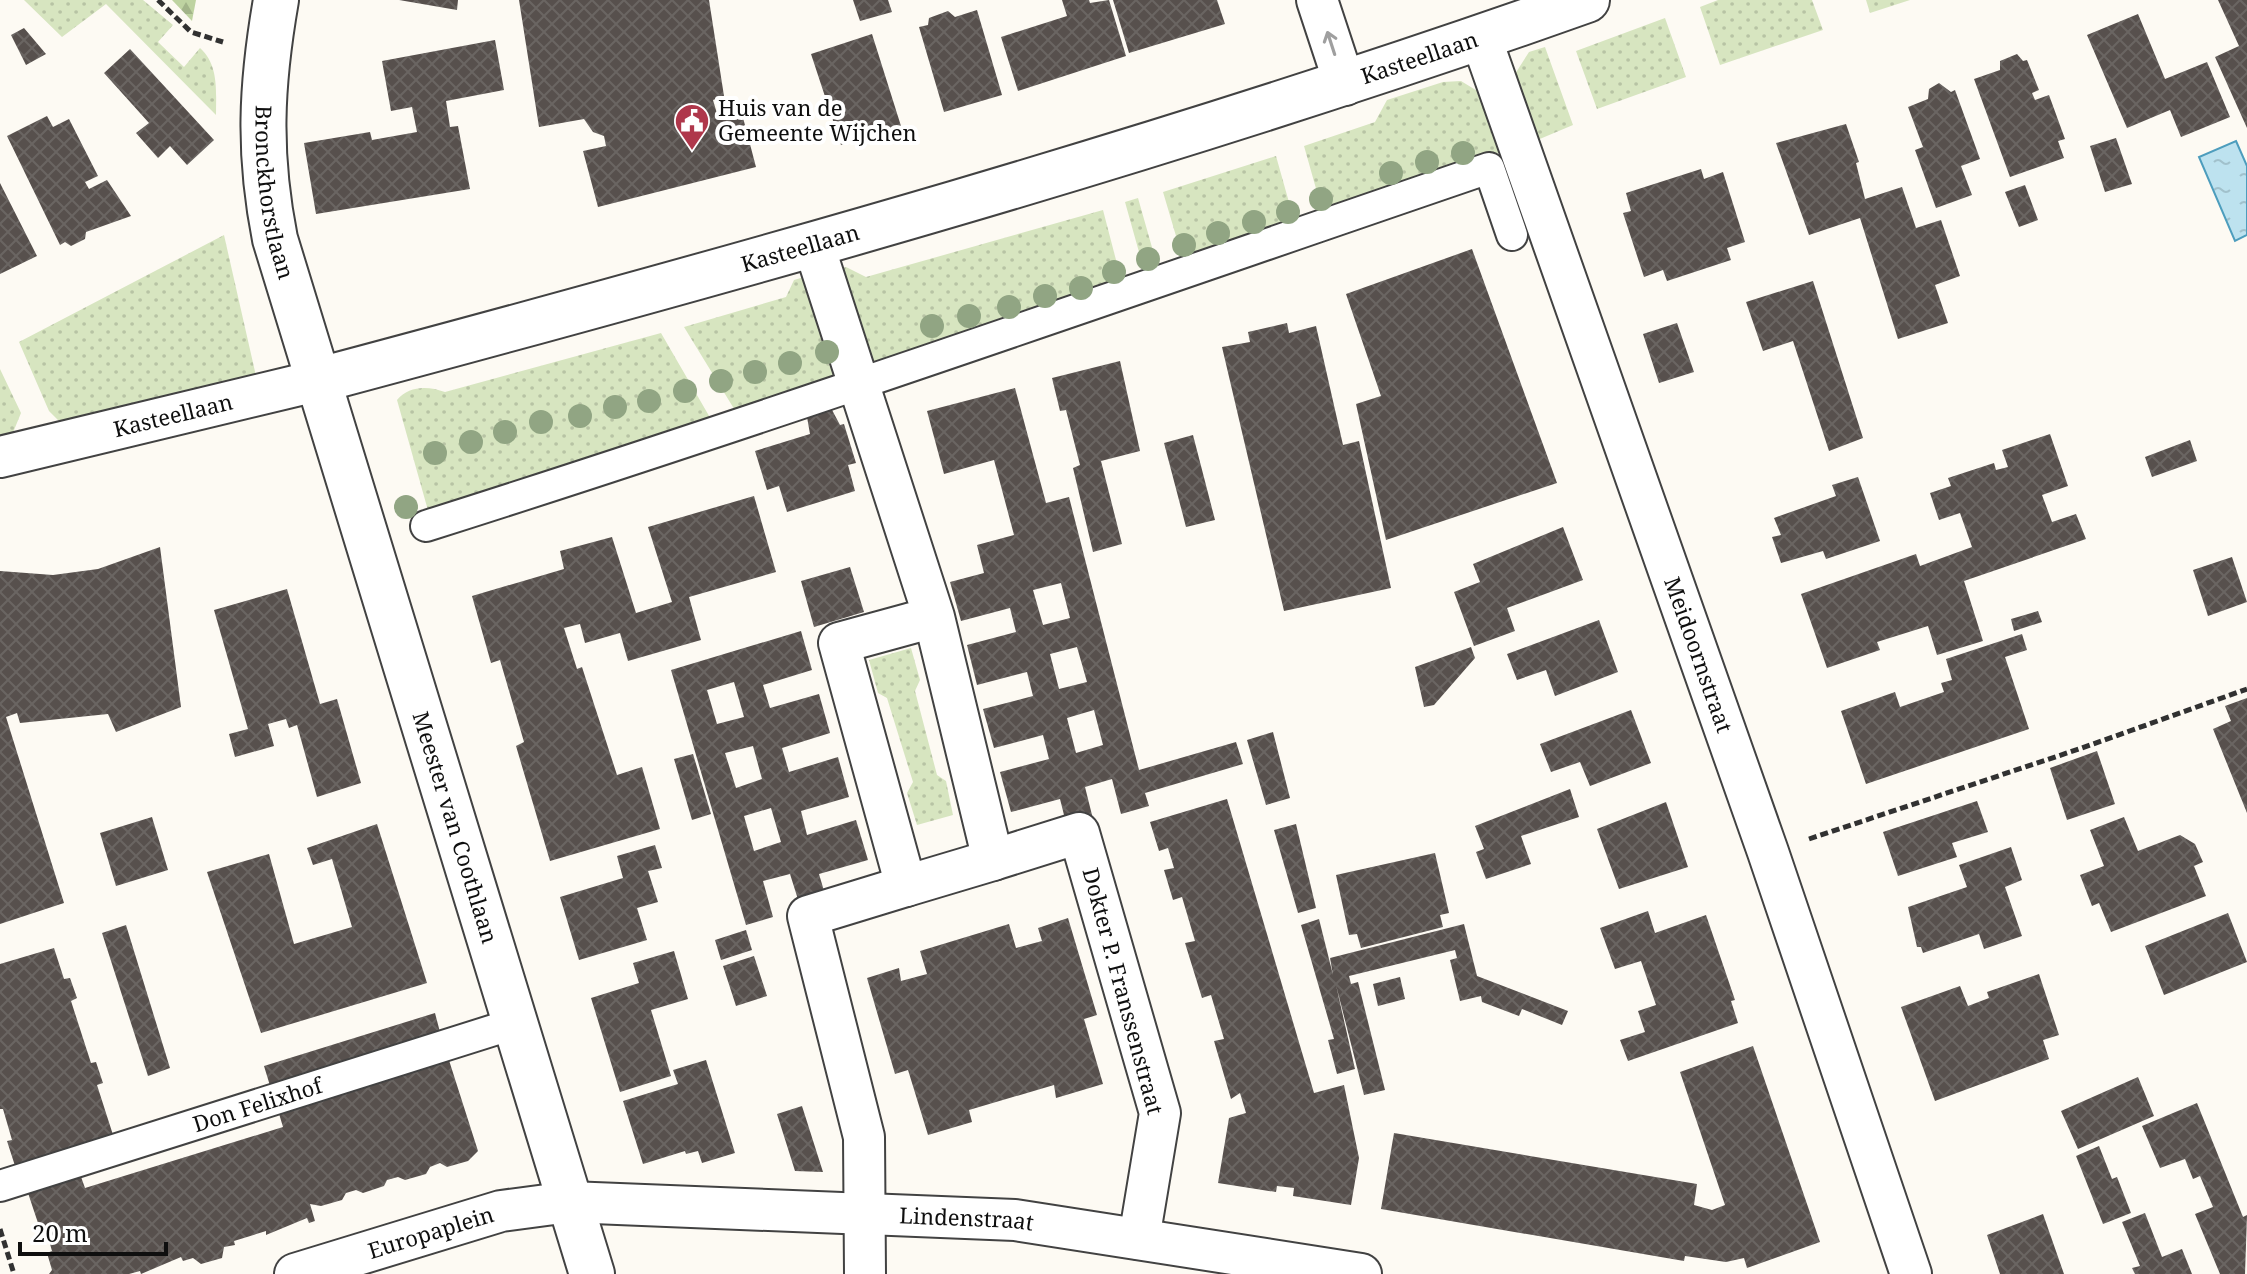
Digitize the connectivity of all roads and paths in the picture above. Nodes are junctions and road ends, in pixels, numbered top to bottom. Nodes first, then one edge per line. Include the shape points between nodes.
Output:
1 (158, 0) edge
2 (276, 0) edge
3 (1317, 0) edge
4 (1587, 0) edge
5 (1481, 38) junction
6 (268, 48) junction
7 (1345, 85) junction
8 (1512, 235) dead end
9 (814, 246) junction
10 (316, 381) junction
11 (858, 385) junction
12 (0, 457) edge
13 (426, 526) dead end
14 (934, 617) junction
15 (2247, 689) edge
16 (1768, 852) junction
17 (993, 860) junction
18 (906, 886) junction
19 (516, 1023) junction
20 (0, 1186) edge
21 (569, 1202) junction
22 (863, 1212) junction
23 (0, 1229) edge
24 (1139, 1239) junction
25 (1908, 1273) edge
26 (14, 1274) edge
27 (295, 1274) edge
28 (592, 1274) edge
29 (865, 1274) edge
30 (1361, 1274) edge

1 - 6 path via 199,37
2 - 6 street, Bronckhorstlaan
7 -> 3 street
4 - 5 street, Kasteellaan
5 - 7 street, Kasteellaan
5 - 16 street, Meidoornstraat
6 - 10 street, Bronckhorstlaan via 261,140 268,205
7 - 9 street, Kasteellaan
8 - 11 street via 1489,168
9 - 10 street, Kasteellaan
9 - 11 street
10 - 12 street, Kasteellaan
10 - 19 street, Meester van Coothlaan
11 - 13 street
11 - 14 street
14 - 17 street
14 - 18 street via 839,643
15 - 16 path
16 - 25 street, Meidoornstraat
17 - 18 street, Dokter P. Franssenstraat
17 - 24 street, Dokter P. Franssenstraat via 1079,833 1160,1113
18 - 22 street, Dokter P. Franssenstraat via 808,916 860,1114
19 - 20 street, Don Felixhof
19 - 21 street, Meester van Coothlaan
21 - 22 street, Lindenstraat
21 - 27 street, Europaplein via 501,1211
21 - 28 street, Meester van Coothlaan
22 - 24 street, Lindenstraat via 1015,1220
22 - 29 street
23 - 26 path
24 - 30 street, Lindenstraat

